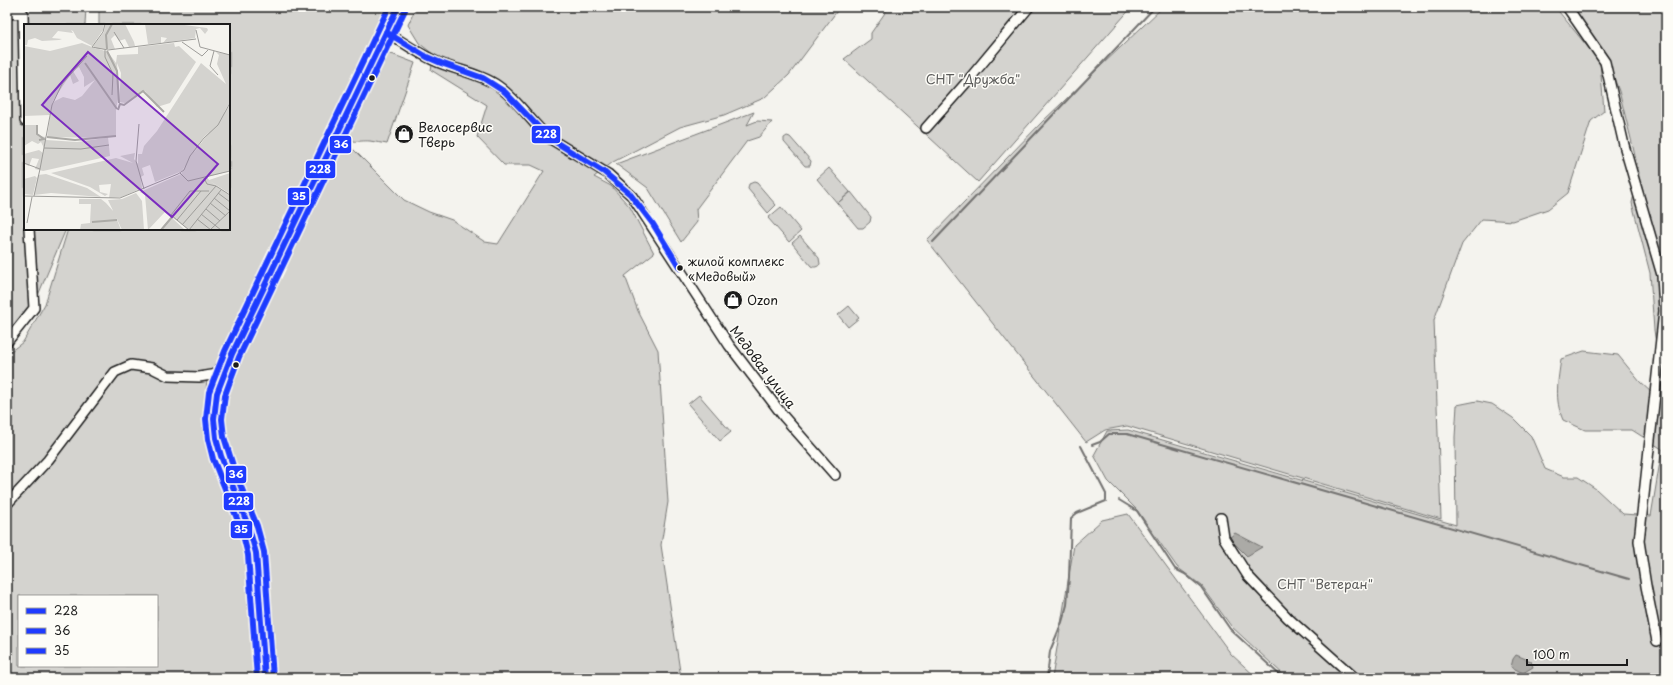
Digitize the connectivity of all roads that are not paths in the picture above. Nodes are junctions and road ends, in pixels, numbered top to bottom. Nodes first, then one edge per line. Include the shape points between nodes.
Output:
1 (398, 7) edge
2 (1029, 7) edge
3 (1567, 7) edge
4 (7, 14) edge
5 (386, 32) junction
6 (24, 67) edge
7 (926, 128) dead end
8 (29, 230) edge
9 (7, 342) edge
10 (224, 373) junction
11 (835, 475) dead end
12 (9, 499) edge
13 (1221, 518) dead end
14 (1657, 640) dead end
15 (265, 678) edge
16 (1355, 678) edge

1 - 5 main road
2 - 7 street
3 - 14 street via 1605,62 1624,145 1662,275 1664,311 1639,541
4 - 6 street via 23,13
5 - 10 main road
5 - 11 street, Медовая улица via 433,60 498,86 549,138 621,185 642,208 716,326 748,371
8 - 9 street via 34,308
10 - 12 street via 199,377 168,376 152,368 131,365 115,372 48,460
10 - 15 main road via 216,399 215,434 222,460 255,547
13 - 16 street via 1224,538 1248,576 1288,618

